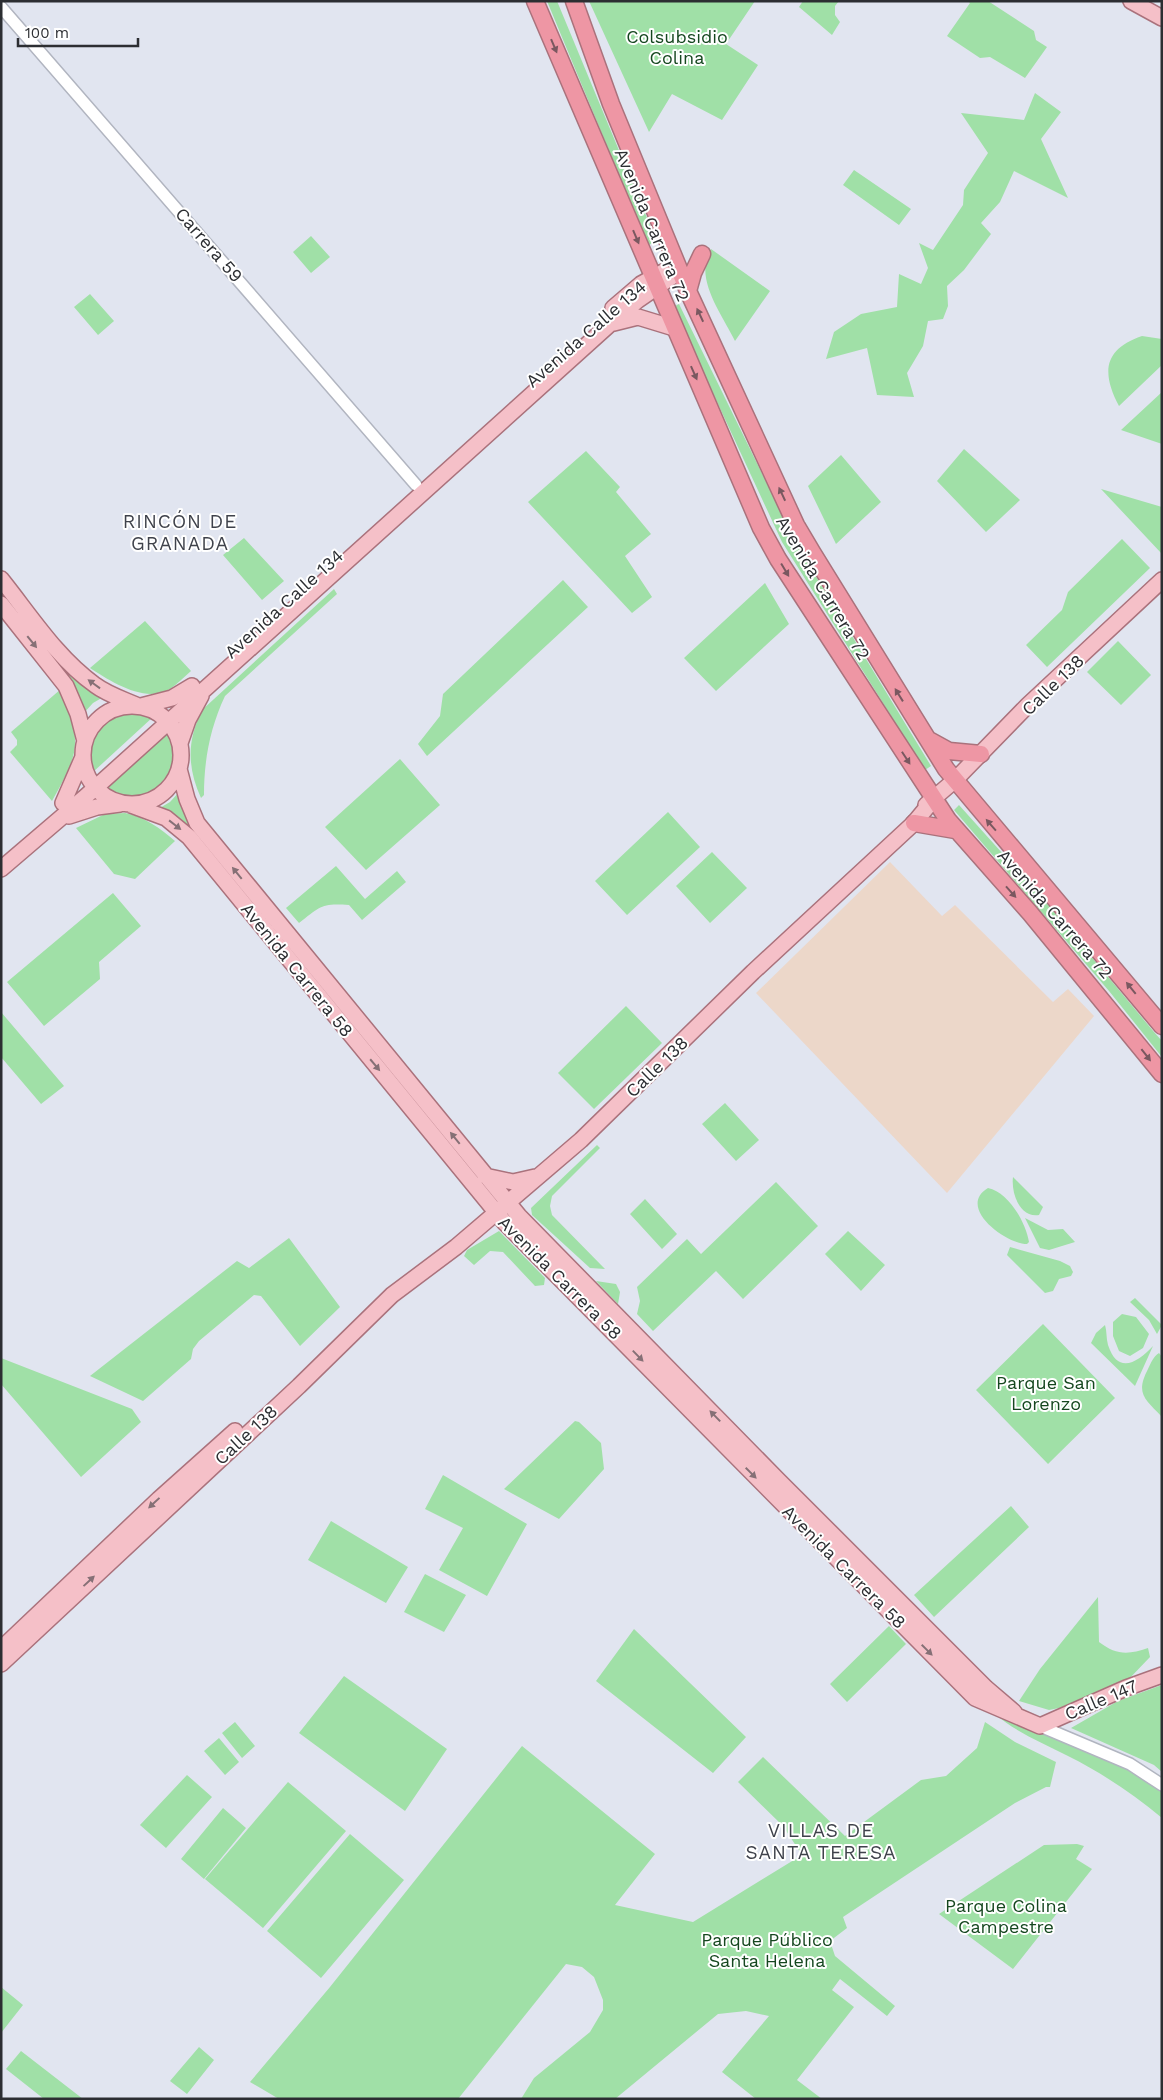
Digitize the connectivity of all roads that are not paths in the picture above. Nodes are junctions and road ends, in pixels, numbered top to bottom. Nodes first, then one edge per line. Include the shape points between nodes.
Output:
1 (535, 1) edge
2 (564, 1) edge
3 (574, 1) edge
4 (1131, 1) edge
5 (1, 7) edge
6 (1162, 18) edge
7 (612, 104) junction
8 (702, 254) dead end
9 (680, 271) junction
10 (654, 282) junction
11 (688, 291) junction
12 (610, 324) junction
13 (674, 328) junction
14 (416, 485) junction
15 (1, 579) edge
16 (1162, 580) edge
17 (1, 604) edge
18 (209, 684) junction
19 (192, 686) junction
20 (140, 706) junction
21 (164, 718) junction
22 (925, 736) junction
23 (85, 741) junction
24 (180, 743) junction
25 (981, 754) junction
26 (83, 757) junction
27 (180, 769) junction
28 (955, 780) junction
29 (93, 785) junction
30 (933, 800) junction
31 (64, 803) junction
32 (128, 804) junction
33 (57, 822) junction
34 (914, 822) junction
35 (956, 830) junction
36 (1, 856) edge
37 (1, 869) edge
38 (812, 916) junction
39 (1162, 1026) edge
40 (1162, 1074) edge
41 (545, 1172) junction
42 (485, 1176) junction
43 (502, 1207) junction
44 (1, 1649) edge
45 (1, 1664) edge
46 (1162, 1675) edge
47 (1040, 1726) junction
48 (1162, 1786) edge

1 -> 10 highway, Avenida Carrera 72
2 - 7 highway, Avenida Carrera 72
3 - 7 highway, Avenida Carrera 72
4 - 6 main road
5 - 14 street, Carrera 59
7 - 9 highway, Avenida Carrera 72
8 - 11 highway
9 - 10 main road, Avenida Calle 134 via 666,271
9 - 11 highway, Avenida Carrera 72
10 - 12 main road, Avenida Calle 134
10 - 13 highway, Avenida Carrera 72
10 - 14 main road, Avenida Calle 134 via 630,293
22 -> 11 highway, Avenida Carrera 72 via 796,525
12 - 13 main road via 638,317
12 - 18 main road, Avenida Calle 134
13 -> 30 highway, Avenida Carrera 72 via 761,528 801,596
14 - 19 main road, Avenida Calle 134
20 -> 15 main road via 108,693 79,673
16 - 25 main road, Calle 138
17 -> 23 main road via 66,686
18 - 21 main road, Avenida Calle 134
18 - 24 main road via 188,720
19 - 20 main road via 172,698
19 - 21 main road, Avenida Calle 134
20 - 21 main road
20 - 23 main road via 118,708 100,718
21 - 24 main road
21 - 29 main road, Avenida Calle 134
22 - 25 highway via 949,751
22 - 28 highway, Avenida Carrera 72
23 - 26 main road
24 - 27 main road, Avenida Carrera 58
25 - 28 main road, Calle 138
26 - 29 main road
26 - 31 main road
27 - 32 main road via 161,795 142,804
42 -> 27 main road, Avenida Carrera 58 via 197,823
28 - 30 main road, Calle 138
39 -> 28 highway, Avenida Carrera 72
29 - 31 main road, Avenida Calle 134
29 - 32 main road, Avenida Carrera 58 via 106,797
29 - 33 main road, Avenida Calle 134
30 - 34 main road, Calle 138
30 - 35 highway, Avenida Carrera 72
30 - 38 main road, Calle 138 via 909,817
31 - 36 main road, Avenida Calle 134
32 - 33 main road via 83,811
32 -> 43 main road, Avenida Carrera 58 via 166,818 189,837
33 - 37 main road, Avenida Calle 134
34 - 35 highway
34 - 38 main road, Calle 138
35 -> 40 highway, Avenida Carrera 72 via 1036,920
38 - 41 main road, Calle 138
41 - 42 main road via 518,1181
41 - 43 main road, Calle 138
42 - 43 main road, Avenida Carrera 58
43 -> 44 main road, Calle 138 via 420,1263 376,1300
45 -> 43 main road, Calle 138 via 299,1386 381,1305
43 - 47 main road, Avenida Carrera 58 via 986,1688 1023,1719
46 - 47 main road, Calle 147
47 - 48 street, Avenida Carrera 58 via 1130,1764

